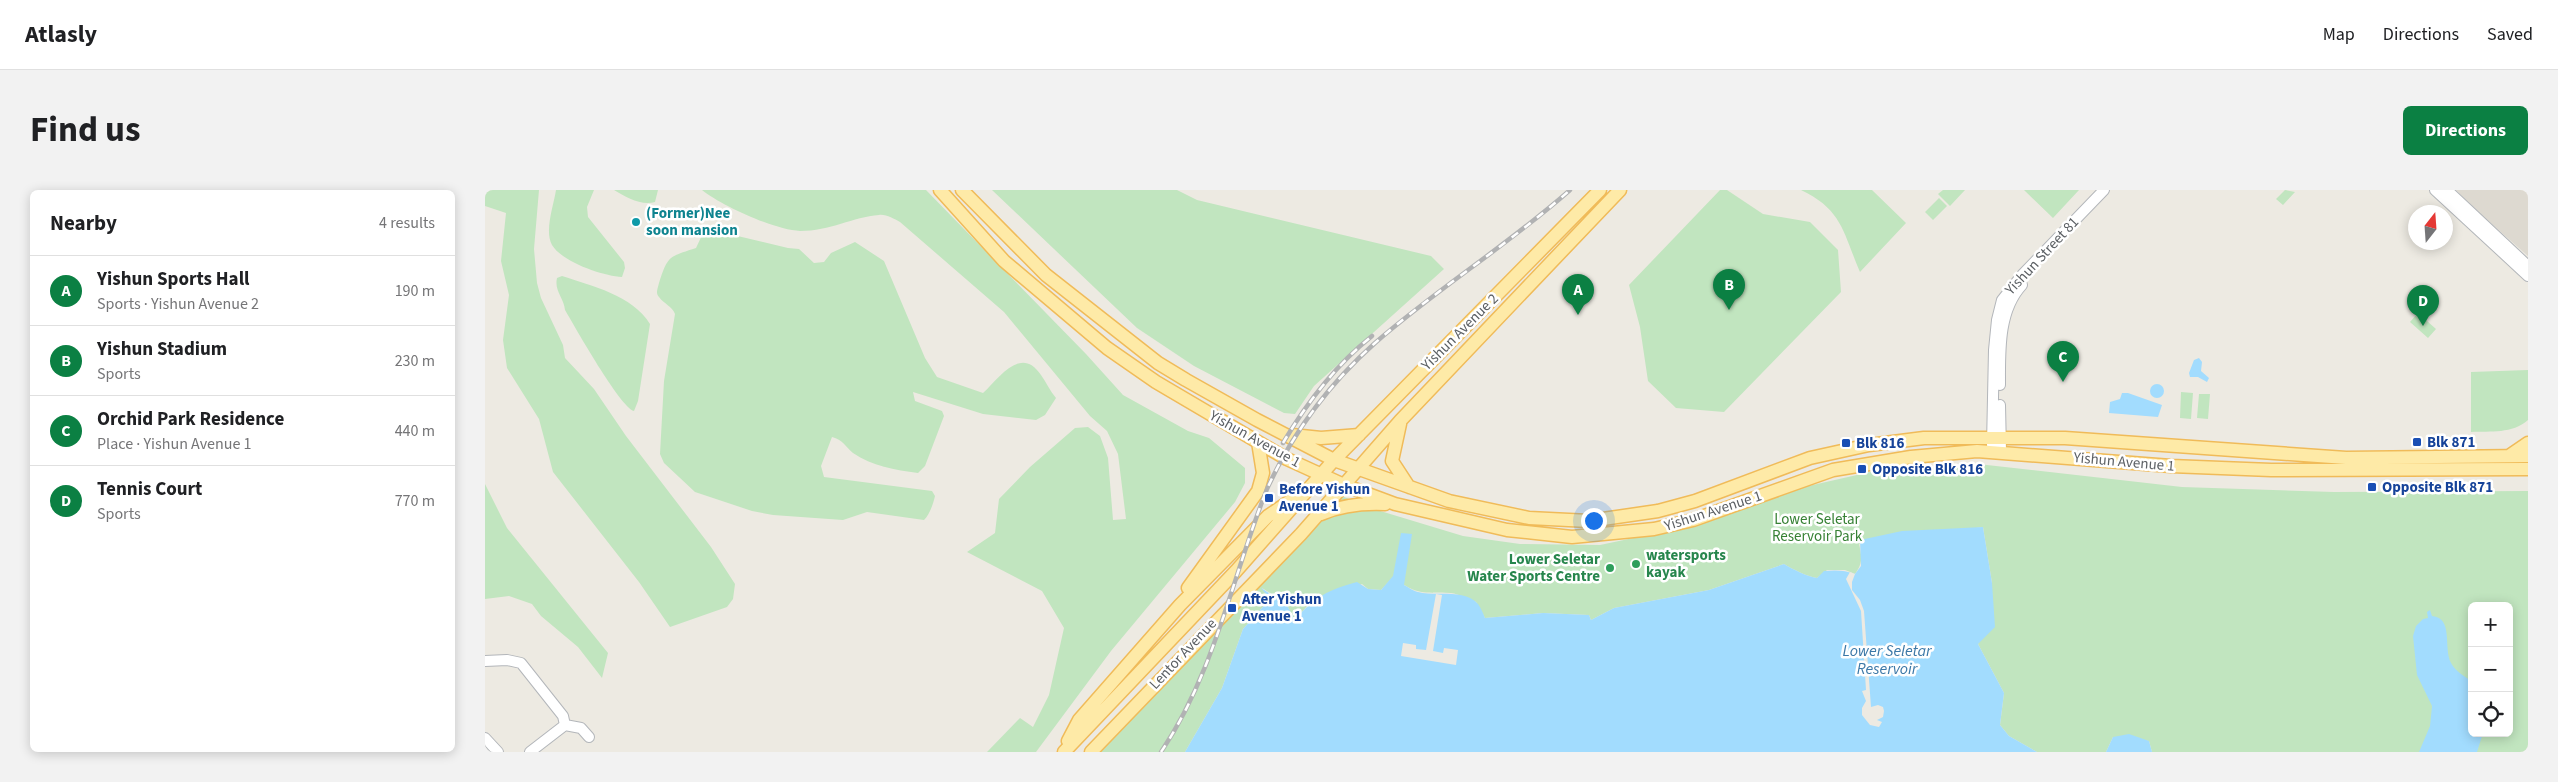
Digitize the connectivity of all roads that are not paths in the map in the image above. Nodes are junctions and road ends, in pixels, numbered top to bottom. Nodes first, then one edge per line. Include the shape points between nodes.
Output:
1 (940, 190) edge
2 (962, 190) edge
3 (1601, 190) edge
4 (1620, 190) edge
5 (2104, 190) edge
6 (2111, 190) edge
7 (2435, 190) edge
8 (2447, 190) edge
9 (2528, 266) edge
10 (2528, 276) edge
11 (1400, 421) junction
12 (1286, 435) junction
13 (1359, 435) junction
14 (1996, 436) junction
15 (1258, 442) junction
16 (2157, 443) junction
17 (2528, 443) edge
18 (2188, 445) junction
19 (1996, 451) junction
20 (2509, 456) junction
21 (2528, 456) edge
22 (1334, 460) junction
23 (2171, 466) junction
24 (2202, 468) junction
25 (1357, 469) junction
26 (2528, 469) edge
27 (1321, 474) junction
28 (1344, 484) junction
29 (1409, 487) junction
30 (1307, 489) junction
31 (1395, 504) junction
32 (1499, 512) junction
33 (1317, 516) junction
34 (1507, 530) junction
35 (1152, 637) junction
36 (485, 662) edge
37 (565, 725) junction
38 (589, 737) dead end
39 (485, 738) edge
40 (498, 752) edge
41 (530, 752) edge
42 (1063, 752) edge
43 (1091, 752) edge

1 - 15 main road, Yishun Avenue 1 via 1004,261 1107,348 1156,382
2 - 12 main road, Yishun Avenue 1 via 1046,275 1158,363
3 - 13 main road, Yishun Avenue 2
4 - 11 main road, Yishun Avenue 2
5 - 14 street, Yishun Street 81 via 2002,300 1994,350
6 - 14 street, Yishun Street 81 via 2018,289 2010,302 2001,348
7 - 10 street
8 - 9 street
11 - 25 main road, Yishun Avenue 2
11 - 29 main road via 1392,461
12 - 13 main road via 1321,438
12 - 22 main road, Yishun Avenue 1
13 - 22 main road, Yishun Avenue 2
14 - 16 main road, Yishun Avenue 1
14 - 19 street, Yishun Street 81
14 - 32 main road, Yishun Avenue 1 via 1907,439 1831,452 1695,501 1633,516 1555,521
15 - 27 main road, Yishun Avenue 1
15 - 35 main road via 1263,473 1258,491
16 - 18 main road, Yishun Avenue 1
16 - 23 main road via 2172,449
17 - 20 main road
18 - 20 main road, Yishun Avenue 1 via 2346,458
18 - 24 main road via 2184,453 2189,463
19 - 23 main road, Yishun Avenue 1
19 - 34 main road, Yishun Avenue 1 via 1911,456 1833,470 1693,520 1654,529 1572,537
20 - 21 main road, Yishun Avenue 1
22 - 25 main road, Yishun Avenue 1
22 - 27 main road, Yishun Avenue 2
23 - 24 main road, Yishun Avenue 1
24 - 26 main road, Yishun Avenue 1 via 2344,471
25 - 28 main road, Lentor Avenue
25 - 29 main road, Yishun Avenue 1
27 - 28 main road, Yishun Avenue 1
27 - 30 main road, Lentor Avenue
28 - 31 main road, Yishun Avenue 1
28 - 33 main road, Lentor Avenue
29 - 32 main road, Yishun Avenue 1 via 1449,501
30 - 35 main road via 1268,516
30 - 42 main road, Lentor Avenue via 1236,570
31 - 33 main road via 1356,504
31 - 34 main road, Yishun Avenue 1
32 - 34 main road via 1491,515 1489,521
33 - 43 main road, Lentor Avenue
35 - 42 main road via 1079,720
36 - 37 street via 507,660 526,667 563,716
37 - 38 street via 581,728
37 - 41 street
39 - 40 street

